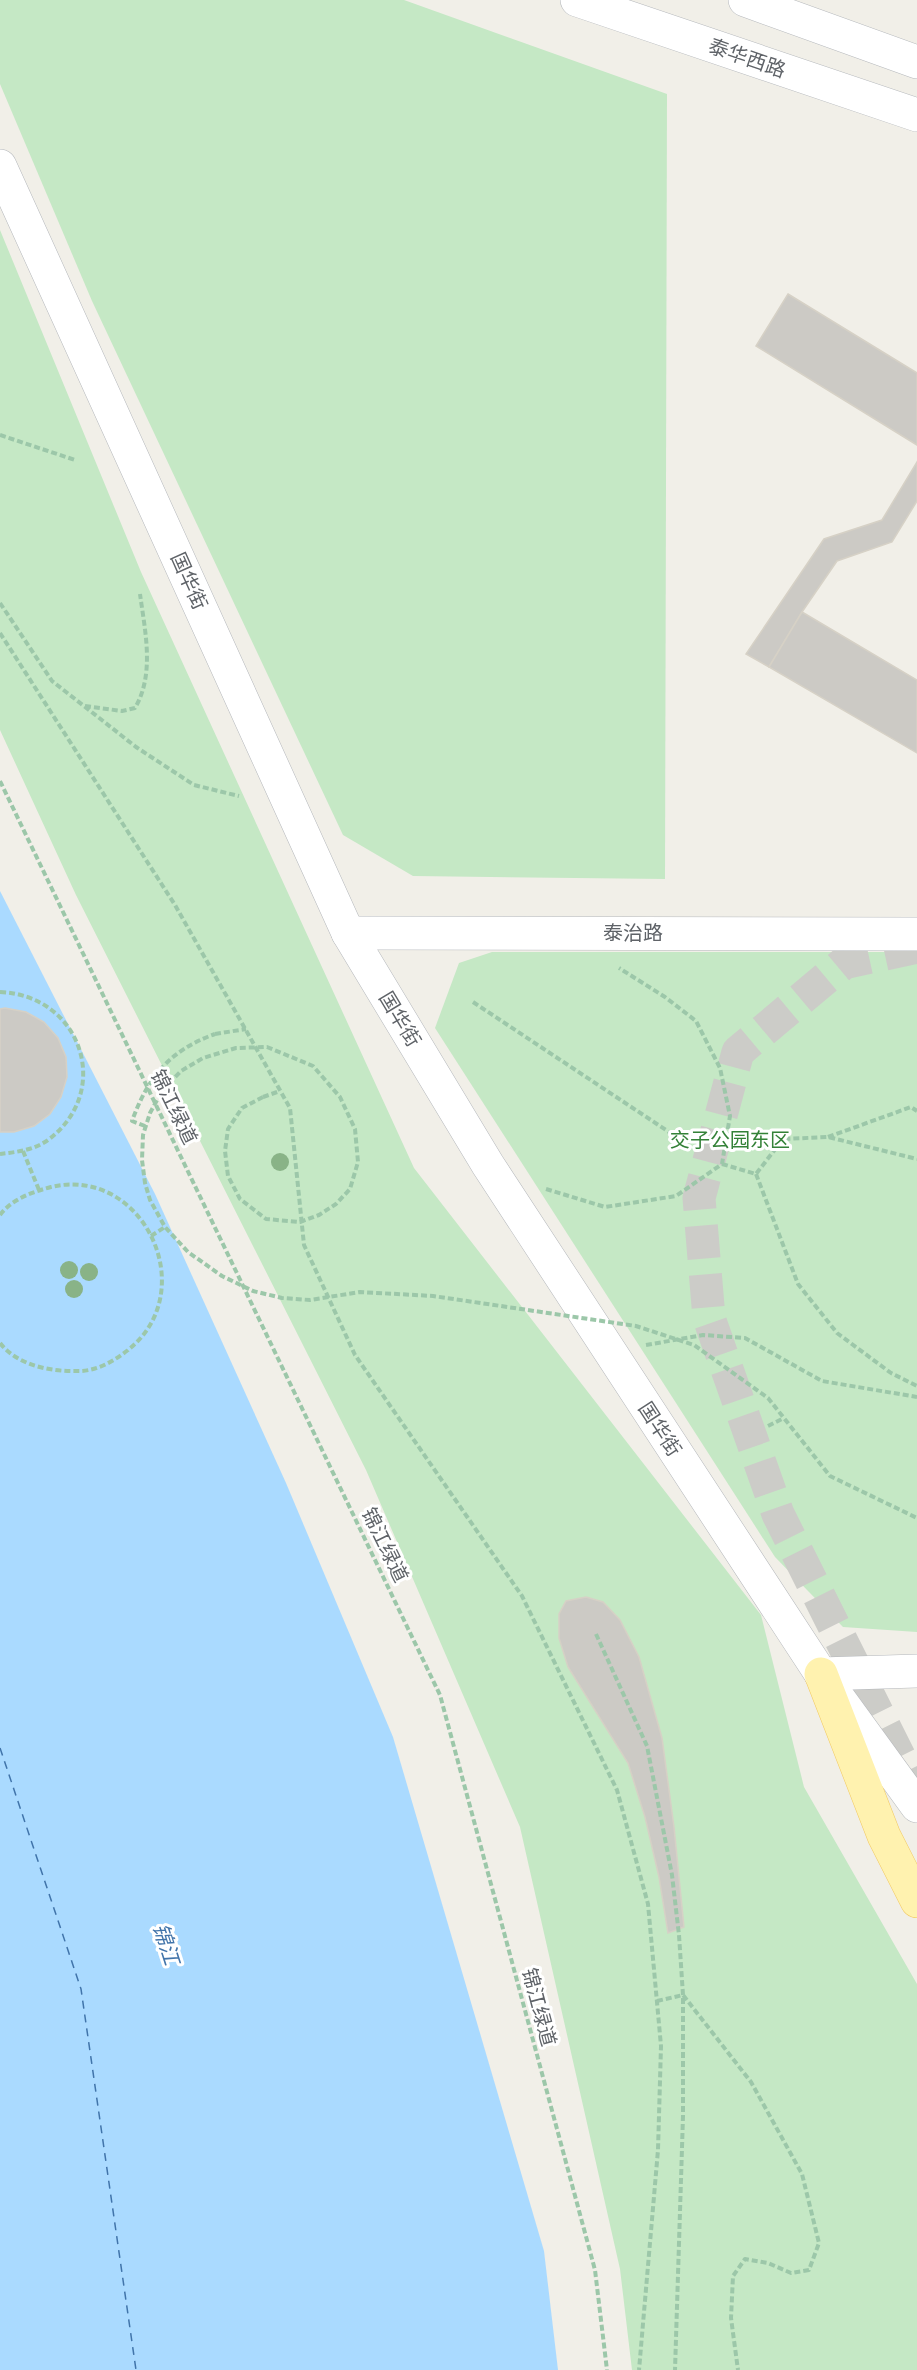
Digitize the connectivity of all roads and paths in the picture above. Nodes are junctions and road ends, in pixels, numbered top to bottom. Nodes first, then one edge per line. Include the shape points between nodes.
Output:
1 (577, 0) edge
2 (745, 0) edge
3 (917, 62) edge
4 (917, 115) edge
5 (0, 166) edge
6 (0, 435) edge
7 (75, 460) dead end
8 (140, 594) dead end
9 (0, 603) edge
10 (0, 633) edge
11 (84, 706) junction
12 (0, 781) edge
13 (238, 796) dead end
14 (348, 933) junction
15 (917, 934) edge
16 (618, 968) dead end
17 (0, 992) edge
18 (473, 1002) dead end
19 (246, 1029) junction
20 (280, 1090) junction
21 (917, 1111) edge
22 (146, 1126) junction
23 (675, 1136) dead end
24 (828, 1137) junction
25 (23, 1152) junction
26 (0, 1154) edge
27 (917, 1160) edge
28 (722, 1164) junction
29 (756, 1174) junction
30 (541, 1187) dead end
31 (39, 1190) junction
32 (0, 1215) edge
33 (165, 1227) junction
34 (152, 1236) junction
35 (0, 1343) edge
36 (639, 1346) dead end
37 (917, 1386) edge
38 (917, 1397) edge
39 (784, 1418) junction
40 (768, 1426) dead end
41 (917, 1518) edge
42 (596, 1634) dead end
43 (917, 1671) edge
44 (822, 1674) junction
45 (917, 1806) edge
46 (917, 1901) edge
47 (683, 1995) junction
48 (657, 2001) junction
49 (607, 2370) edge
50 (639, 2370) edge
51 (675, 2370) edge
52 (738, 2370) edge

1 - 4 street, 泰华西路
2 - 3 street
5 - 14 street, 国华街
6 - 7 path
8 - 11 path via 147,649 142,695 135,708 122,711
9 - 11 path via 52,681
10 - 19 path via 175,905
11 - 13 path via 194,785
12 - 49 path, 锦江绿道 via 440,1695 595,2270
14 - 15 street, 泰治路
14 - 44 street, 国华街 via 488,1165
16 - 28 path via 696,1021 720,1068 730,1116
17 - 25 path via 17,993 44,1003 65,1021 79,1045 84,1073 79,1101 66,1123 47,1141
18 - 23 path
19 - 20 path
19 - 22 path, bridge via 215,1034 172,1056 155,1073 132,1121
20 - 22 path, bridge via 243,1108 228,1129 228,1176 240,1199 266,1219 300,1222 319,1215 350,1190 358,1162 355,1129 340,1097 313,1066 267,1047 236,1048 203,1058 181,1071 162,1091
20 - 48 path via 290,1108 304,1245 355,1355 522,1596 617,1790 648,1904
21 - 24 path via 910,1107
22 - 33 path, bridge via 141,1160 150,1200
24 - 27 path
24 - 29 path via 783,1139
25 - 26 path
25 - 31 path
28 - 29 path
28 - 30 path via 676,1196 605,1207
29 - 37 path via 798,1284 837,1333 891,1373
31 - 32 path
31 - 34 path via 63,1184 94,1188 123,1202 146,1224
33 - 34 path
33 - 39 path, bridge via 188,1252 222,1276 254,1291 282,1298 310,1300 360,1292 434,1296 636,1326 694,1345 768,1398
34 - 35 path via 159,1252 163,1284 156,1315 140,1341 116,1360 88,1371 57,1372 28,1364
36 - 38 path via 703,1335 745,1338 822,1382
39 - 40 path
39 - 41 path, bridge via 830,1476
42 - 47 path via 647,1746 672,1875
43 - 44 street
44 - 45 street, 国华街
44 - 46 main road via 884,1836
47 - 48 path
47 - 51 path
47 - 52 path via 751,2082 802,2174 819,2243 809,2270 791,2273 745,2259 733,2276 731,2318
48 - 50 path via 661,2046 658,2150

